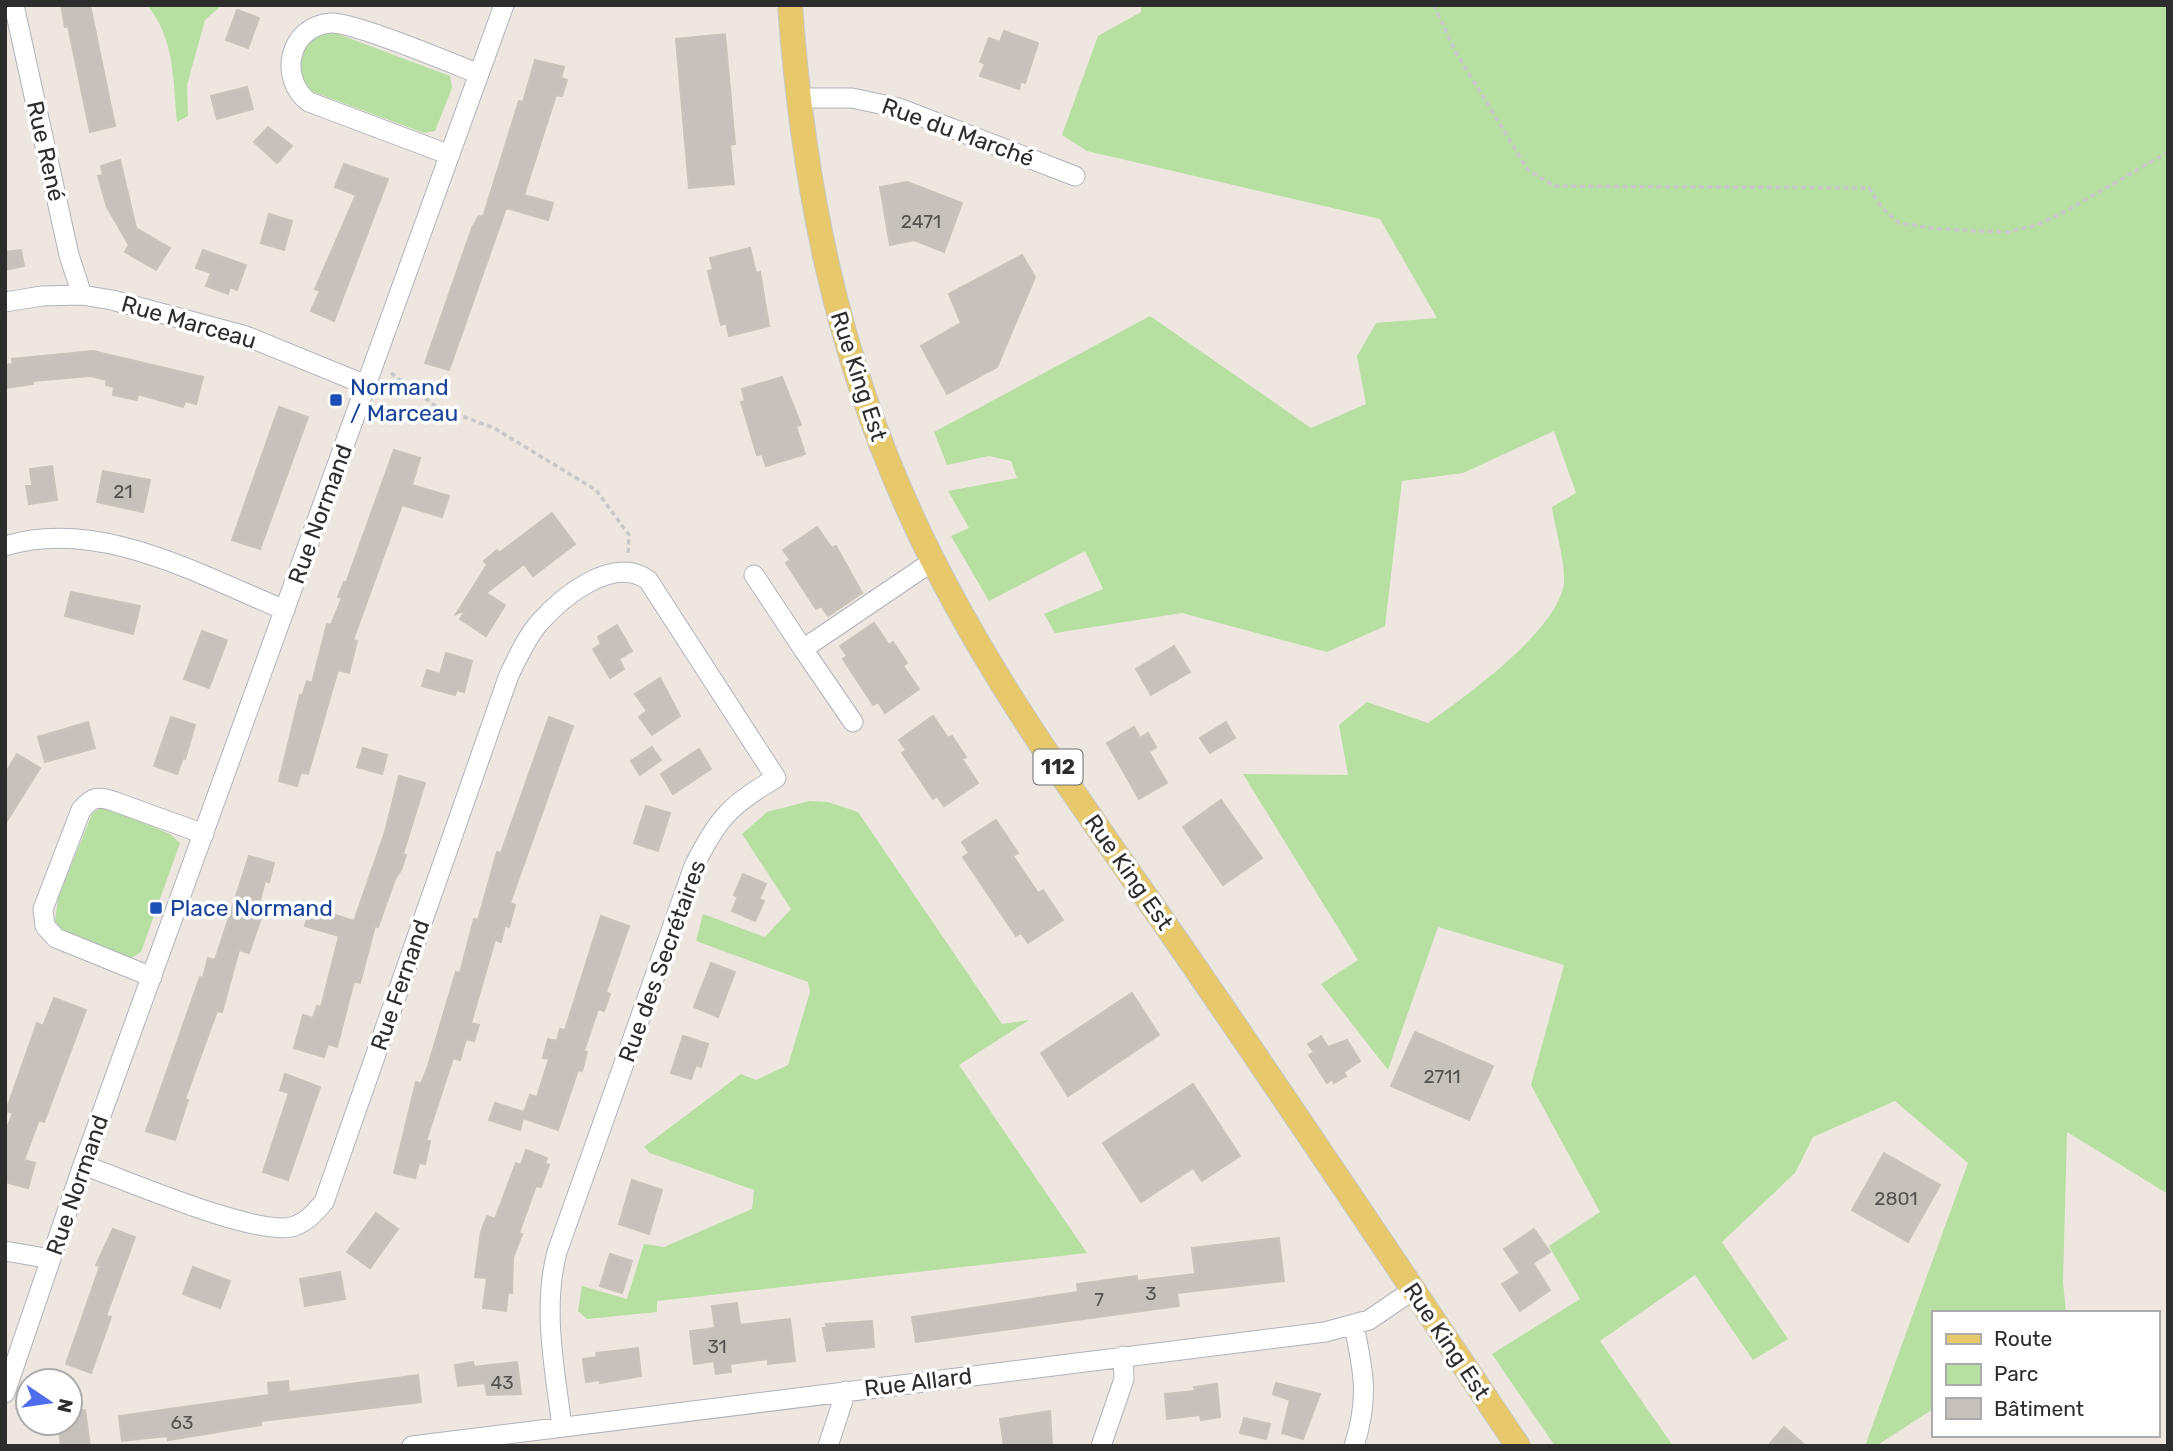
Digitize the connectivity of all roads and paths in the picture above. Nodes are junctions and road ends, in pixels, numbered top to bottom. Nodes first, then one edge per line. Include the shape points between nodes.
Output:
1 (14, 5) edge
2 (504, 5) edge
3 (790, 5) edge
4 (1434, 5) edge
5 (479, 74) junction
6 (796, 98) junction
7 (2168, 152) edge
8 (450, 155) junction
9 (1075, 176) dead end
10 (82, 295) junction
11 (5, 302) edge
12 (375, 362) junction
13 (366, 385) junction
14 (5, 546) edge
15 (933, 561) junction
16 (624, 571) junction
17 (754, 575) dead end
18 (285, 610) junction
19 (803, 649) junction
20 (853, 722) dead end
21 (204, 834) junction
22 (152, 977) junction
23 (83, 1165) junction
24 (5, 1251) edge
25 (51, 1259) junction
26 (1413, 1290) junction
27 (1354, 1326) junction
28 (1123, 1356) junction
29 (846, 1391) junction
30 (5, 1394) edge
31 (562, 1427) junction
32 (471, 1442) edge
33 (412, 1446) edge
34 (828, 1446) edge
35 (1101, 1446) edge
36 (1354, 1446) edge
37 (1518, 1446) edge

1 - 10 street, Rue René via 69,255
2 - 5 street, Rue Normand
3 - 6 main road, Rue King Est / 112
4 - 7 path via 1455,51 1528,170 1555,186 1869,188 1899,223 2007,232 2066,211
5 - 8 street, Rue Normand
5 - 8 street via 341,24 312,29 293,51 293,84 309,102
6 - 9 street, Rue du Marché via 852,98 899,108
6 - 15 main road, Rue King Est / 112 via 812,206 837,310 884,451
8 - 12 street, Rue Normand
10 - 11 street, Rue Marceau
10 - 13 street, Rue Marceau via 163,311 246,336
12 - 13 street, Rue Normand
12 - 16 path via 437,407 494,428 596,489 629,535
13 - 18 street, Rue Normand
14 - 18 street via 33,537 115,545
15 - 19 street
15 - 26 main road, Rue King Est / 112 via 1006,688
16 - 23 street, Rue Fernand via 610,573 576,591 540,622 524,644 509,675 324,1202 311,1217 294,1227 256,1226
16 - 31 street, Rue des Secrétaires via 648,580 776,778 728,809 694,866 557,1252 550,1320
17 - 19 street
18 - 21 street, Rue Normand
19 - 20 street
21 - 22 street, Rue Normand
21 - 22 street via 113,801 90,800 81,810 43,909 45,926 56,938
22 - 23 street, Rue Normand
23 - 25 street, Rue Normand
24 - 25 street
25 - 30 street, Rue Normand
26 - 27 street, Rue Allard via 1382,1314
26 - 37 main road, Rue King Est / 112
27 - 28 street, Rue Allard
27 - 36 street via 1365,1375
28 - 29 street, Rue Allard
28 - 35 street via 1124,1379
29 - 31 street, Rue Allard
29 - 34 street
31 - 32 street, Rue Allard
32 - 33 street, Rue Allard

